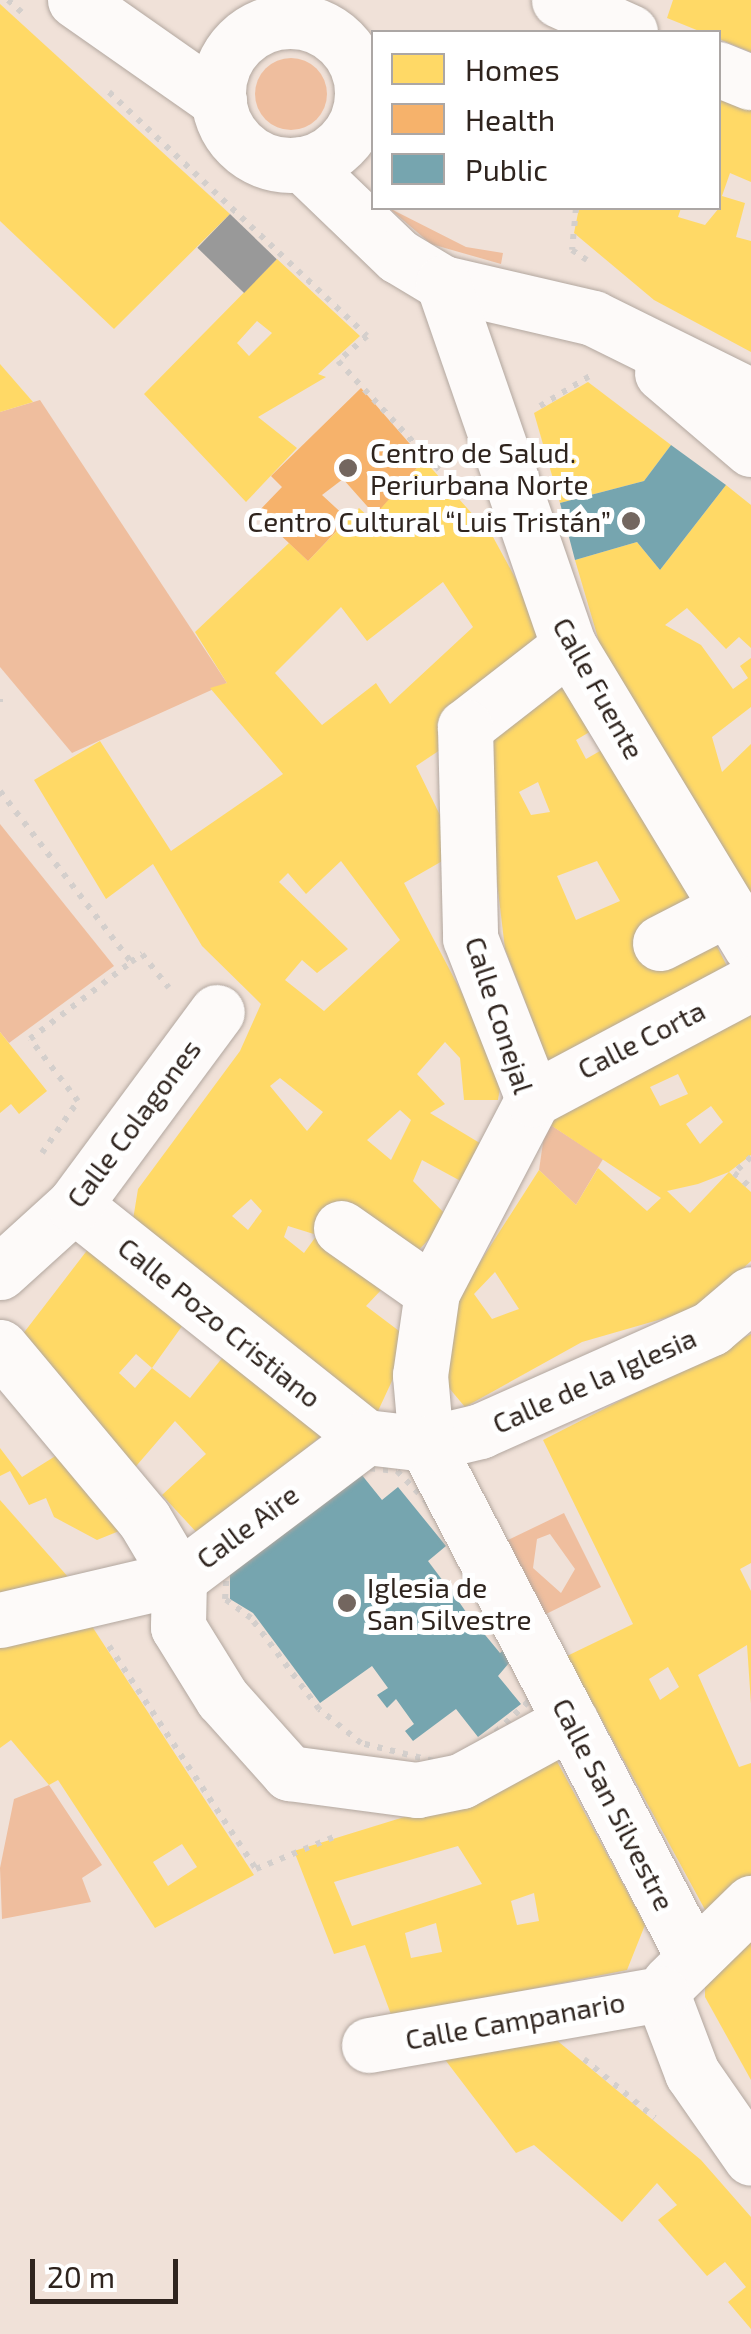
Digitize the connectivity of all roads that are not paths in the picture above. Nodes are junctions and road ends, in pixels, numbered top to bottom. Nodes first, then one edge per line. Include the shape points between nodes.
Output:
1 (76, 0) edge
2 (559, 0) edge
3 (646, 0) edge
4 (289, 12) edge
5 (626, 30) edge
6 (639, 30) edge
7 (721, 70) edge
8 (222, 80) junction
9 (751, 82) edge
10 (322, 153) junction
11 (443, 283) junction
12 (628, 340) junction
13 (751, 396) edge
14 (751, 449) edge
15 (568, 646) junction
16 (739, 927) edge
17 (660, 943) dead end
18 (751, 983) edge
19 (198, 996) road end
20 (533, 1099) junction
21 (74, 1205) junction
22 (341, 1228) dead end
23 (0, 1272) edge
24 (432, 1292) junction
25 (751, 1294) edge
26 (0, 1346) edge
27 (366, 1437) junction
28 (426, 1444) junction
29 (179, 1578) junction
30 (0, 1620) edge
31 (571, 1720) junction
32 (751, 1903) edge
33 (676, 1973) junction
34 (369, 2045) dead end
35 (751, 2158) edge

1 - 8 street via 164,55
2 - 5 street
3 - 6 street
4 - 8 street
4 - 10 street via 350,52 360,74 362,99
7 - 9 street
8 - 10 street via 232,132 256,156
10 - 11 street via 362,221
11 - 12 street via 563,307
11 - 15 street, Calle Fuente
12 - 13 street
12 - 14 street
15 - 16 street, Calle Fuente
15 - 20 street, Calle Conejal via 464,727 470,938
16 - 17 street, Calle Fuente
18 - 20 street, Calle Corta
19 - 21 street, Calle Colagones
20 - 24 street, Calle Conejal
21 - 23 street, Calle Colagones
21 - 27 street, Calle Pozo Cristiano
22 - 24 street
24 - 28 street, Calle Conejal via 420,1375
25 - 28 street, Calle de la Iglesia via 710,1328 480,1431
26 - 29 street via 144,1519
27 - 28 street
27 - 29 street, Calle Aire
28 - 31 street, Calle San Silvestre
29 - 30 street, Calle Aire
29 - 31 street via 178,1627 222,1698 290,1773 417,1790 461,1781
31 - 33 street, Calle San Silvestre
32 - 33 street
33 - 34 street, Calle Campanario
33 - 35 street, Calle San Silvestre via 692,2074

